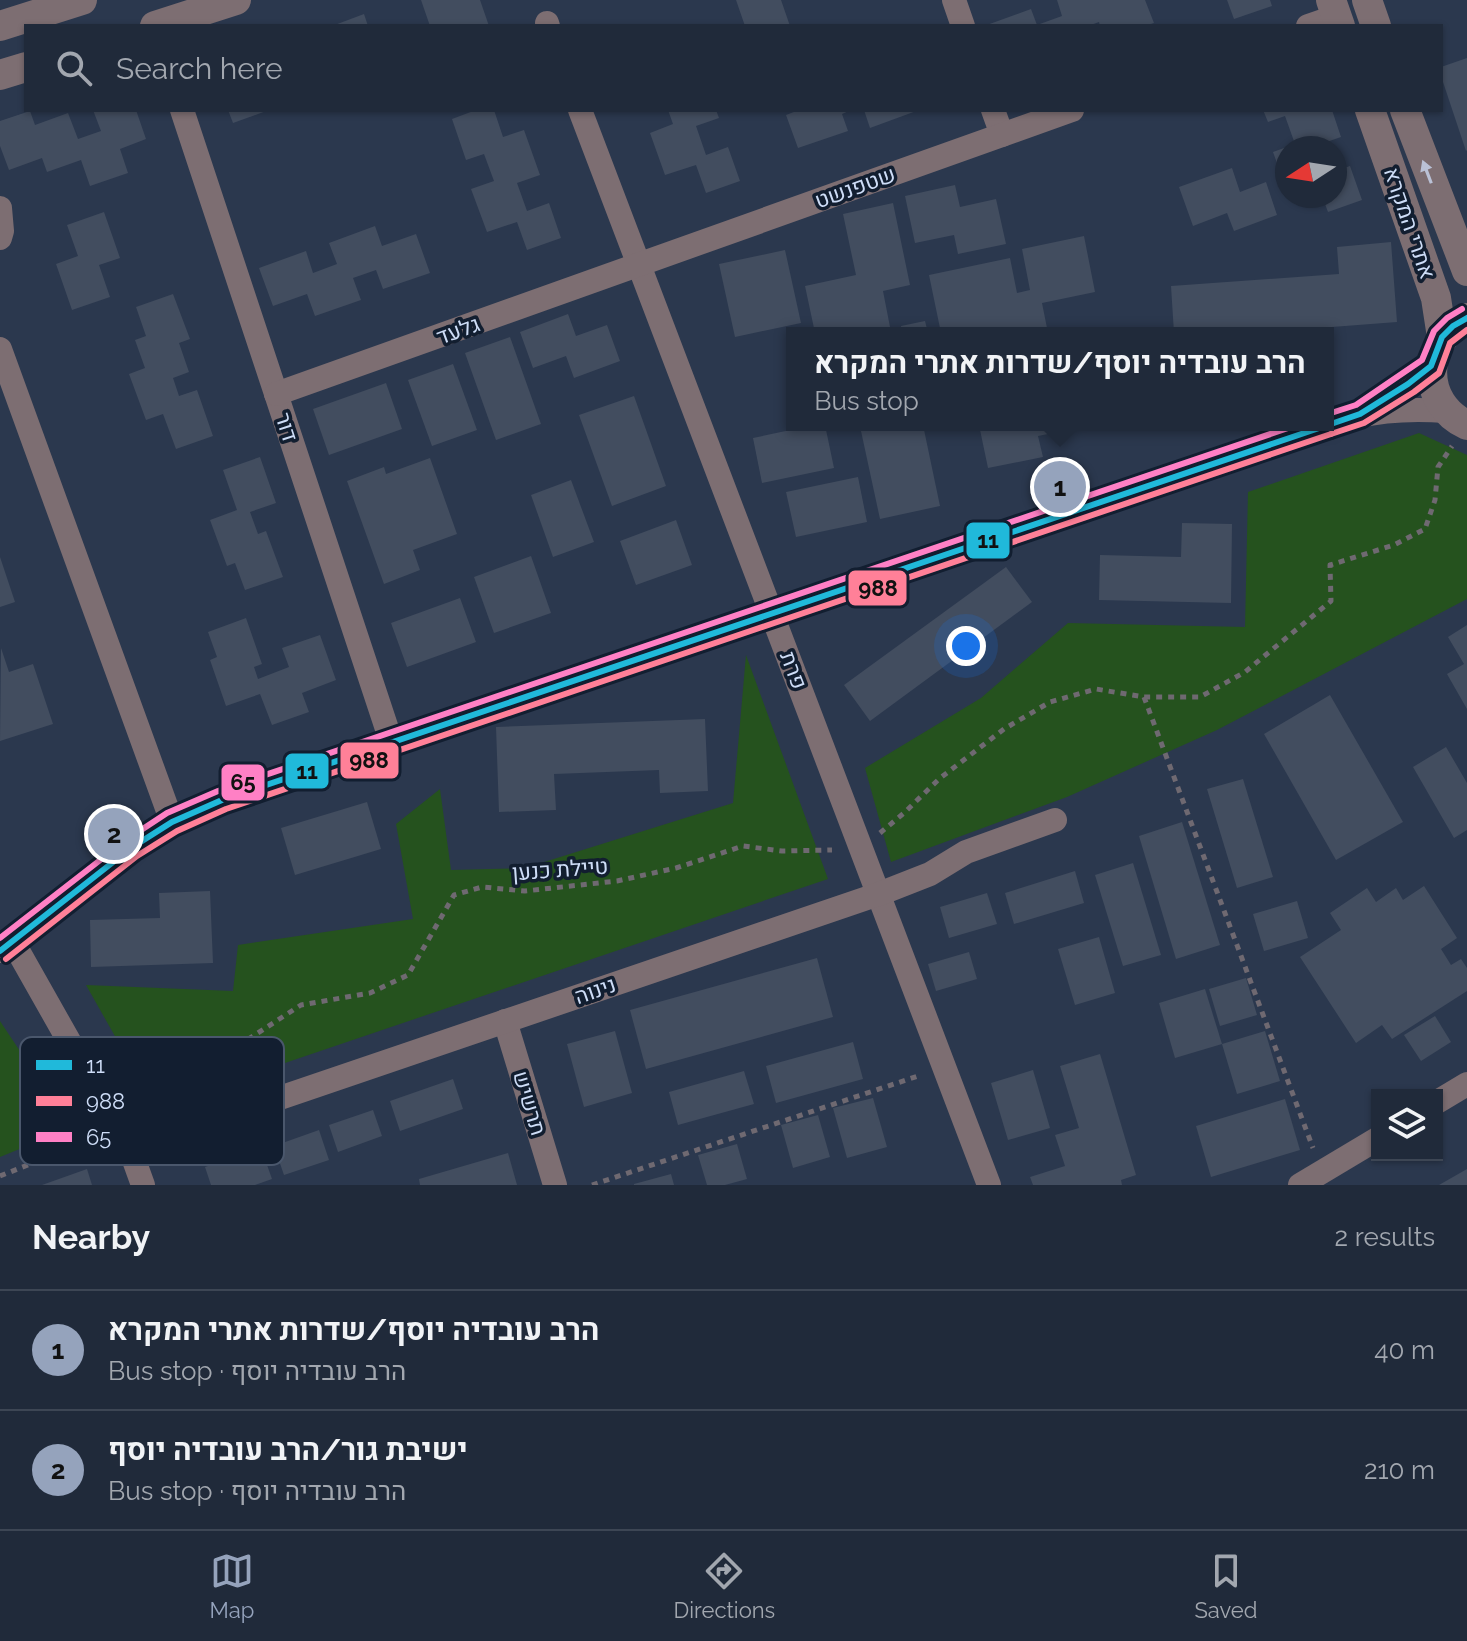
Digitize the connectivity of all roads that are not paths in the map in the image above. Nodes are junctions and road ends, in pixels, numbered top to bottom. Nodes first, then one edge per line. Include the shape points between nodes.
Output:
1 (82, 0) edge
2 (236, 0) edge
3 (954, 0) edge
4 (1367, 0) edge
5 (1336, 14) edge
6 (161, 24) edge
7 (962, 24) edge
8 (1313, 24) edge
9 (1375, 24) edge
10 (0, 26) edge
11 (24, 68) edge
12 (0, 75) edge
13 (183, 112) edge
14 (581, 112) edge
15 (994, 112) edge
16 (1066, 112) edge
17 (1371, 112) edge
18 (1406, 112) edge
19 (1002, 135) junction
20 (0, 208) edge
21 (1458, 223) edge
22 (0, 238) edge
23 (639, 265) junction
24 (1467, 271) edge
25 (1467, 318) edge
26 (1442, 337) junction
27 (0, 349) edge
28 (1431, 366) junction
29 (276, 394) junction
30 (1360, 414) junction
31 (1460, 421) edge
32 (1334, 423) edge
33 (1310, 431) edge
34 (772, 612) junction
35 (392, 744) junction
36 (1055, 820) dead end
37 (172, 822) junction
38 (879, 894) junction
39 (6, 946) edge
40 (505, 1021) junction
41 (62, 1037) edge
42 (1467, 1084) edge
43 (284, 1096) edge
44 (1443, 1098) edge
45 (1371, 1143) edge
46 (136, 1165) edge
47 (143, 1185) edge
48 (555, 1185) edge
49 (989, 1185) edge
50 (1300, 1185) edge

1 - 10 street
2 - 6 street
3 - 7 street
4 - 9 street
5 - 8 street
11 - 12 street
13 - 29 street, דור
14 - 23 street, פרת
15 - 19 street
16 - 19 street, שטפנשט
17 - 26 street, אתרי המקרא via 1436,298
21 -> 18 street, אתרי המקרא
19 - 23 street, שטפנשט
20 - 22 street
21 - 24 street, אתרי המקרא
23 - 29 street, גלעד
23 - 34 street, פרת
25 - 26 street
26 - 28 street
27 - 37 street
28 - 30 street
28 - 31 street via 1434,390
29 - 35 street, דור
30 - 31 street via 1391,409
30 - 32 street
33 - 34 street
34 - 35 street
34 - 38 street, פרת
35 - 37 street via 222,800
36 - 38 street, נינוה via 966,852 930,874
37 - 39 street
38 - 40 street, נינוה
38 - 49 street, פרת
39 - 41 street
40 - 43 street, נינוה
40 - 48 street, תרשיש
42 - 44 street
45 - 50 street
46 - 47 street

